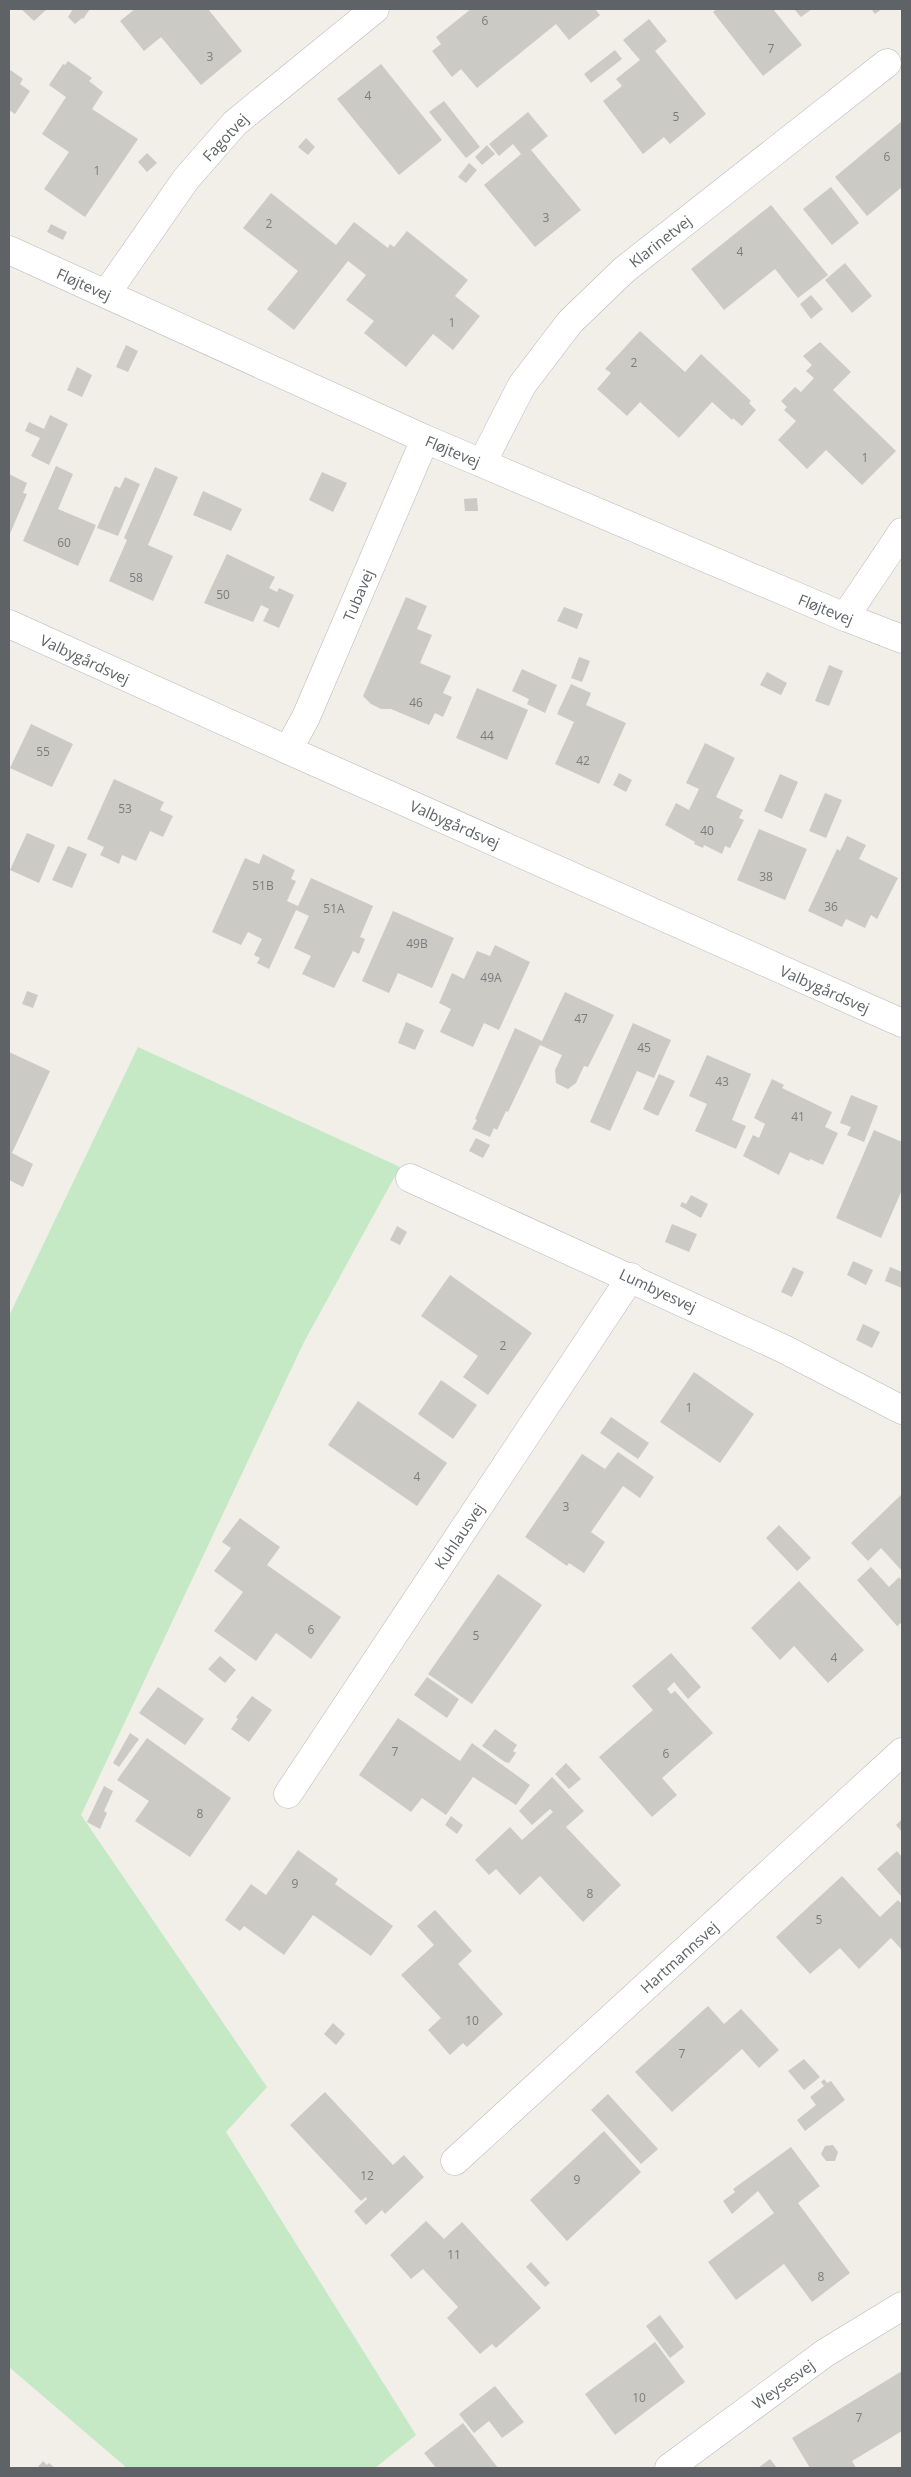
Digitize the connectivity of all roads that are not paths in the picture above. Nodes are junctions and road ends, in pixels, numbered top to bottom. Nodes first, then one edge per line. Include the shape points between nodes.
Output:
1 (375, 9) edge
2 (887, 63) dead end
3 (9, 250) edge
4 (106, 294) junction
5 (425, 439) junction
6 (482, 463) junction
7 (902, 532) edge
8 (845, 617) junction
9 (9, 624) edge
10 (902, 639) edge
11 (288, 750) junction
12 (902, 1023) edge
13 (410, 1178) dead end
14 (631, 1277) junction
15 (902, 1410) edge
16 (902, 1752) edge
17 (288, 1794) dead end
18 (455, 2161) dead end
19 (902, 2306) edge
20 (669, 2468) edge

1 - 4 street, Fagotvej via 235,123 186,179
2 - 6 street, Klarinetvej via 624,270 570,322 522,385
3 - 4 street, Fløjtevej
4 - 5 street, Fløjtevej
5 - 6 street, Fløjtevej
5 - 11 street, Tubavej via 306,717
6 - 8 street, Fløjtevej
7 - 8 street
8 - 10 street, Fløjtevej
9 - 11 street, Valbygårdsvej
11 - 12 street, Valbygårdsvej
13 - 14 street, Lumbyesvej
14 - 15 street, Lumbyesvej via 784,1348
14 - 17 street, Kuhlausvej
16 - 18 street, Hartmannsvej
19 - 20 street, Weysesvej via 825,2353

